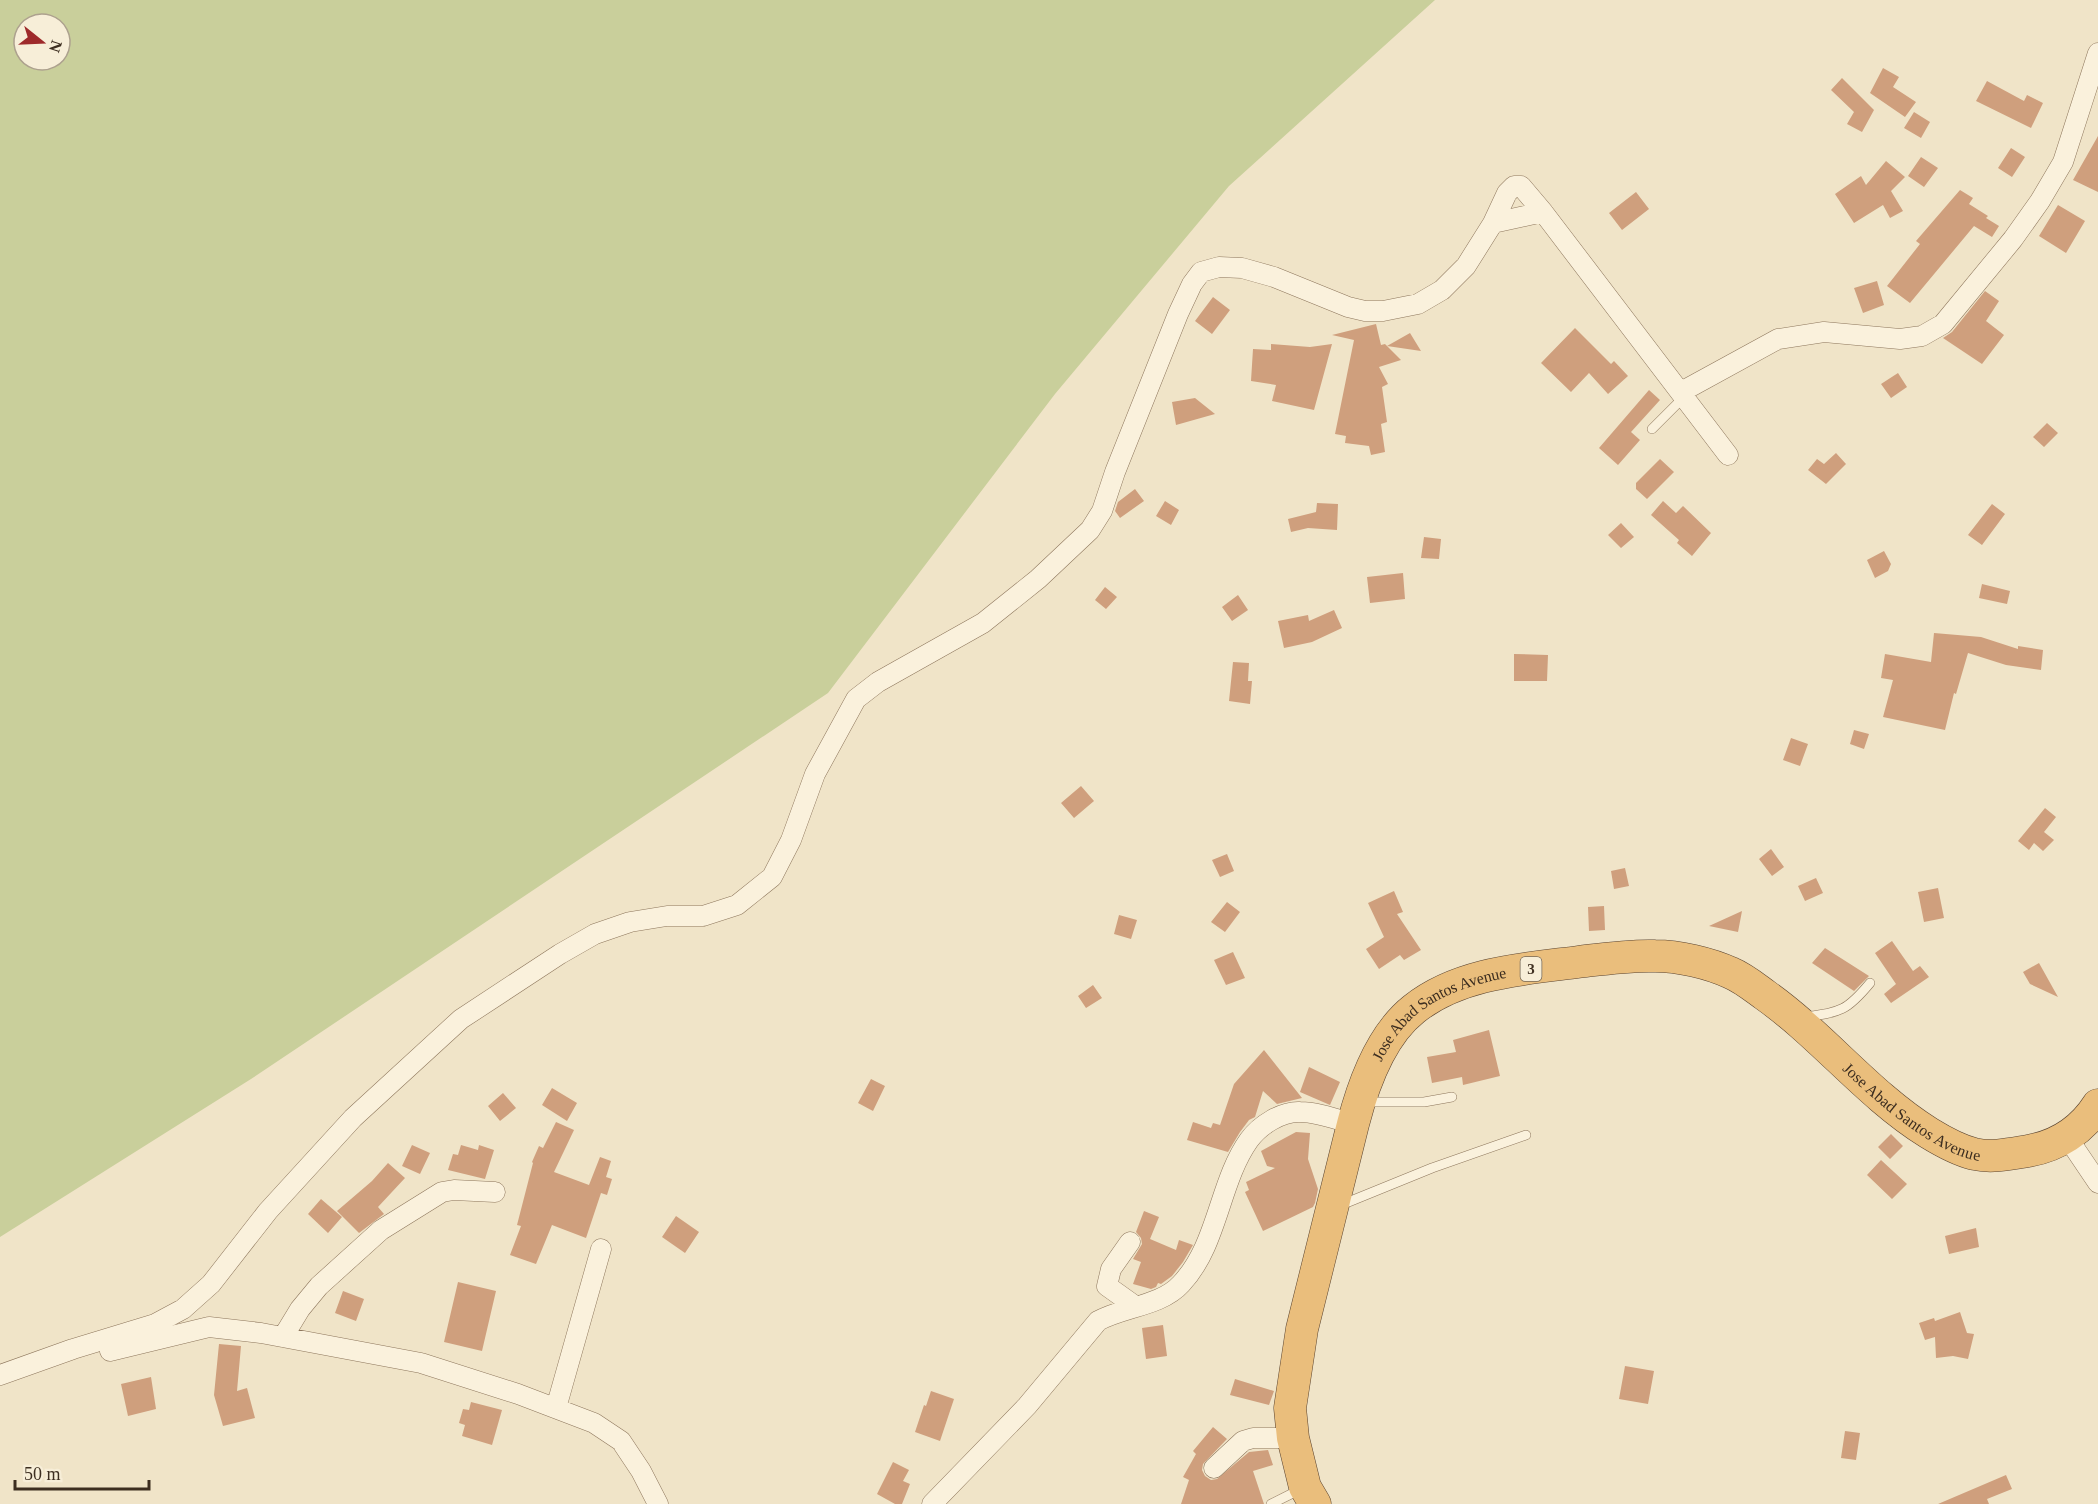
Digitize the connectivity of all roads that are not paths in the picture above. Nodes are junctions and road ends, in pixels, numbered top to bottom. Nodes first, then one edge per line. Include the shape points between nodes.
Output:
1 (2098, 53) edge
2 (1543, 212) junction
3 (1493, 223) junction
4 (1682, 394) junction
5 (1652, 429) dead end
6 (1728, 455) dead end
7 (1870, 983) dead end
8 (1795, 1018) junction
9 (1452, 1097) dead end
10 (2098, 1105) edge
11 (1356, 1113) junction
12 (1526, 1135) dead end
13 (2067, 1137) junction
14 (2098, 1183) edge
15 (495, 1192) dead end
16 (1333, 1208) junction
17 (1130, 1242) dead end
18 (601, 1249) dead end
19 (1135, 1306) junction
20 (283, 1337) junction
21 (73, 1349) junction
22 (0, 1375) edge
23 (556, 1408) junction
24 (1293, 1438) junction
25 (1214, 1468) dead end
26 (1310, 1495) edge
27 (658, 1504) edge
28 (932, 1504) edge
29 (1271, 1504) edge

1 - 4 street via 2063,162 2020,229 1943,324 1922,336 1900,339 1824,332 1778,339
2 - 3 street
2 - 3 street via 1526,190 1514,186
2 - 4 street
3 - 21 street via 1466,266 1442,290 1418,304 1383,311 1348,307 1242,268 1219,267 1202,272 1178,314 1102,511 1090,530 983,623 886,677 856,699 815,774 791,840 772,877 738,905 703,916 630,922 595,934 461,1019 353,1118 268,1211 211,1284 183,1309 155,1324
4 - 5 lane
4 - 6 street
7 - 8 lane via 1845,1009
8 - 11 highway, Jose Abad Santos Avenue / 3 via 1731,973 1692,961 1656,956 1540,967 1473,979 1443,990 1413,1010 1384,1044
8 - 13 highway, Jose Abad Santos Avenue / 3 via 1887,1102 1945,1143 1974,1154 2003,1156 2041,1149
9 - 11 lane
10 - 13 highway, Jose Abad Santos Avenue / 3 via 2091,1117
11 - 16 highway, Jose Abad Santos Avenue / 3
11 - 19 street via 1284,1114 1263,1126 1241,1154 1204,1248 1180,1285 1168,1294
12 - 16 lane
13 - 14 street
15 - 20 street via 442,1192 381,1230 319,1286
16 - 24 highway, Jose Abad Santos Avenue / 3 via 1296,1363 1290,1408
17 - 19 street via 1111,1269 1107,1286
18 - 23 street
19 - 28 street via 1098,1321 1027,1406
20 - 21 street via 209,1327 110,1351 88,1354
20 - 23 street via 421,1363
21 - 22 street
23 - 27 street via 594,1423 621,1441
24 - 25 street via 1243,1441
24 - 26 highway, Jose Abad Santos Avenue / 3
26 - 29 lane

